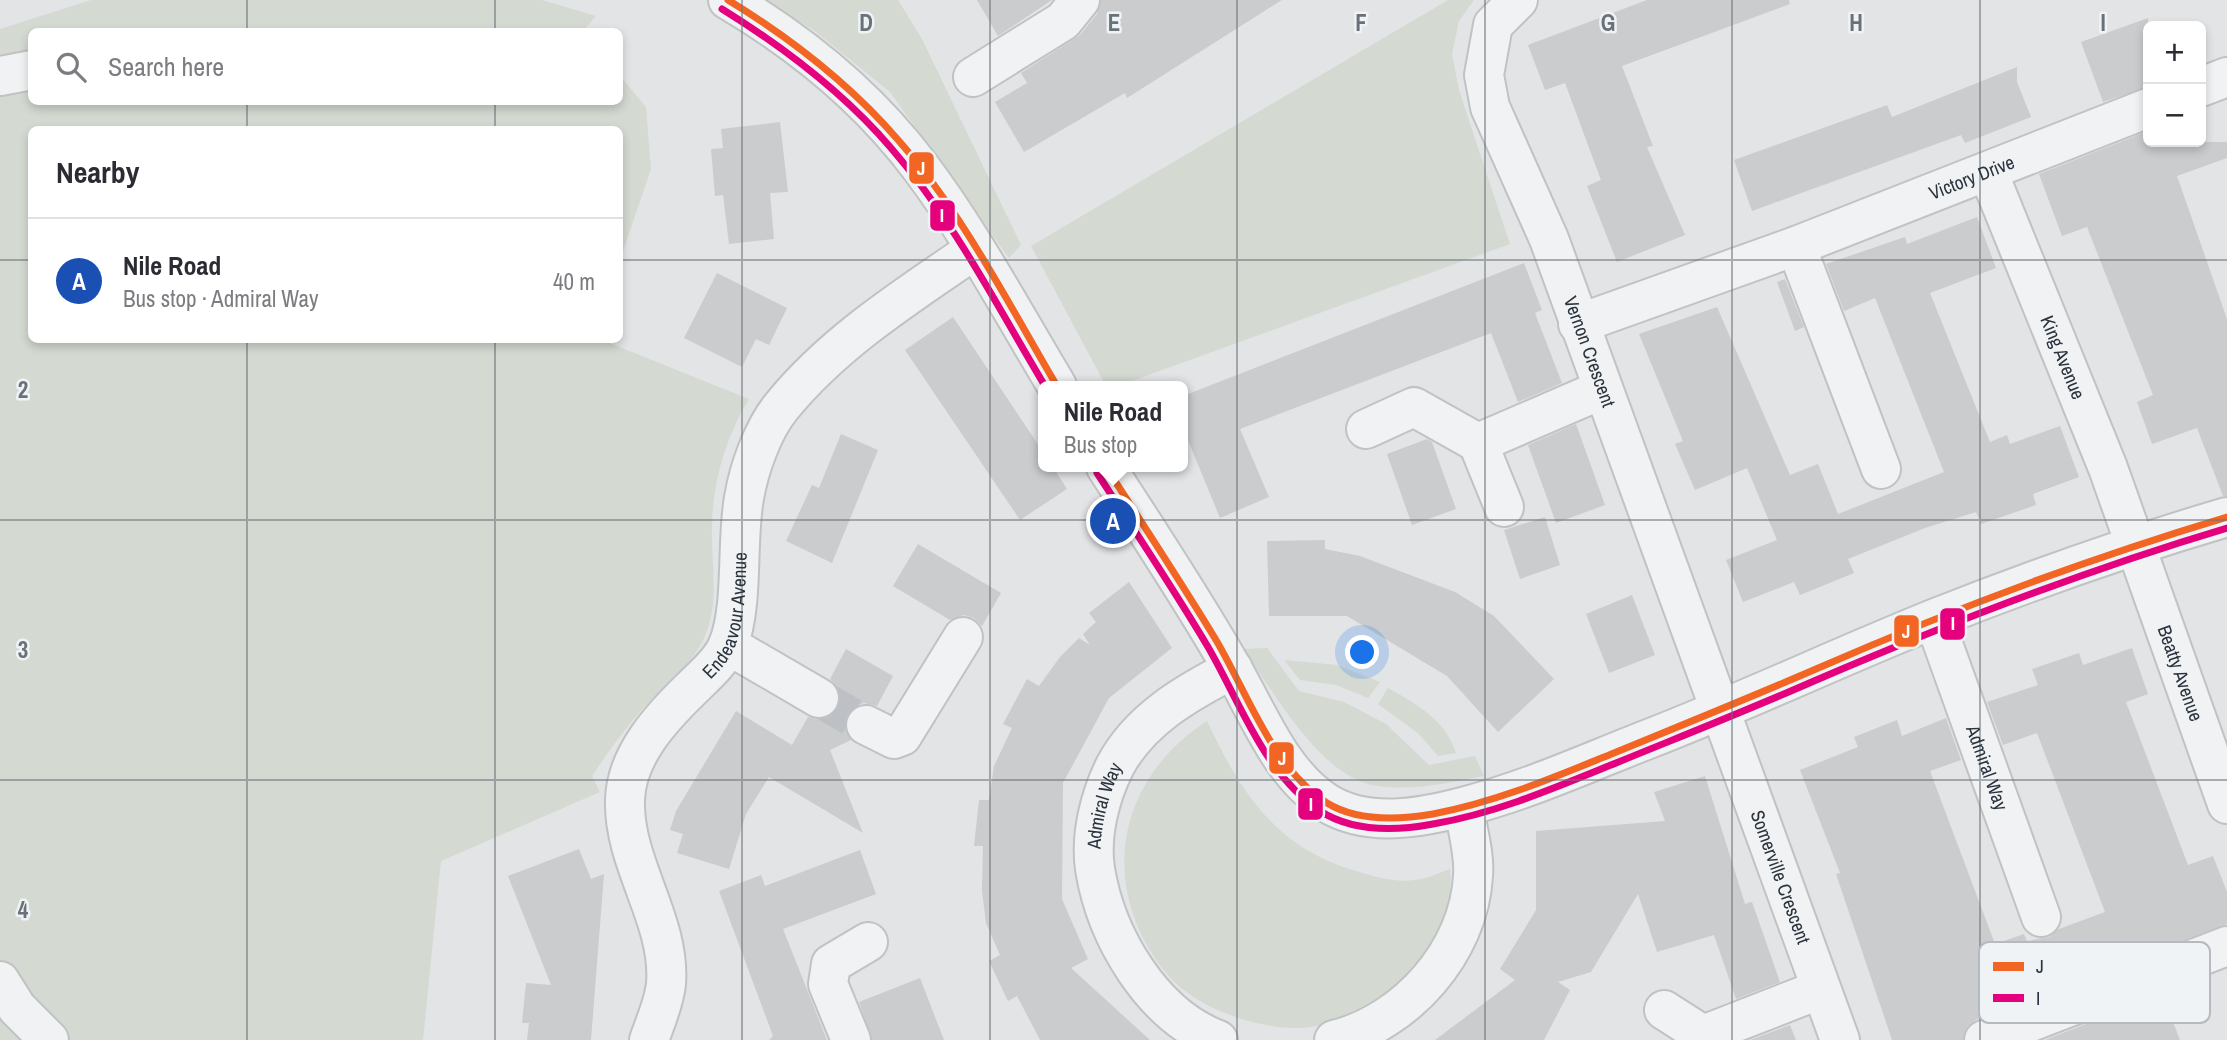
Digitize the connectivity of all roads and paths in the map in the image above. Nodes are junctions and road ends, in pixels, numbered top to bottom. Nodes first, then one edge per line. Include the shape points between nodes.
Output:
1 (728, 0) edge
2 (1080, 0) edge
3 (1518, 0) edge
4 (28, 71) edge
5 (0, 76) edge
6 (973, 77) dead end
7 (2227, 77) edge
8 (2206, 85) edge
9 (2143, 110) edge
10 (1988, 172) junction
11 (1796, 246) junction
12 (974, 250) junction
13 (1578, 324) junction
14 (1054, 381) edge
15 (1603, 389) junction
16 (1366, 429) dead end
17 (1478, 443) junction
18 (1881, 469) dead end
19 (1109, 472) edge
20 (1504, 507) dead end
21 (2227, 517) edge
22 (2133, 544) junction
23 (1934, 619) junction
24 (962, 637) dead end
25 (728, 645) junction
26 (1233, 669) junction
27 (819, 698) tunnel mouth
28 (1720, 712) junction
29 (866, 725) tunnel mouth
30 (2227, 804) edge
31 (1464, 807) junction
32 (2041, 917) dead end
33 (868, 942) dead end
34 (2227, 946) edge
35 (2210, 953) edge
36 (0, 981) edge
37 (1821, 989) junction
38 (1664, 1010) dead end
39 (2028, 1023) edge
40 (1202, 1037) edge
41 (50, 1040) edge
42 (649, 1040) edge
43 (851, 1040) edge
44 (1334, 1040) edge
45 (1840, 1040) edge
46 (1984, 1040) edge

1 - 12 street via 815,59 866,106 920,167
2 - 6 street via 1063,21
3 - 13 street, Vernon Crescent via 1493,25 1484,75 1490,107 1549,239
4 - 5 street
7 - 8 street
9 - 10 street, Victory Drive
10 - 11 street, Victory Drive
10 - 22 street, King Avenue via 2108,468
11 - 13 street, Victory Drive
11 - 18 street
12 - 14 street
12 - 25 street, Endeavour Avenue via 881,314 781,407 761,443 744,497
13 - 15 street, Vernon Crescent
15 - 17 street
15 - 28 street, Vernon Crescent
16 - 17 street via 1414,407
17 - 20 street
19 - 26 street
21 - 22 street
22 - 23 street
22 - 30 street, Beatty Avenue
23 - 28 street
23 - 32 street, Admiral Way
24 - 29 street via 902,736 894,739
25 - 27 street
25 - 42 street, Endeavour Avenue via 643,745 625,800 630,839 662,934 665,958 666,986
26 - 31 street via 1269,737 1297,776 1323,800 1347,814 1383,820
26 - 40 street, Admiral Way via 1158,713 1116,763 1102,795 1096,827 1095,867 1121,947 1166,1005
28 - 31 street
28 - 37 street, Somerville Crescent
31 - 44 street via 1474,874 1459,936 1416,995 1386,1017
33 - 43 street via 831,964 828,984
34 - 35 street
36 - 41 street via 17,1008
37 - 38 street via 1703,1035
37 - 45 street, Somerville Crescent
39 - 46 street

